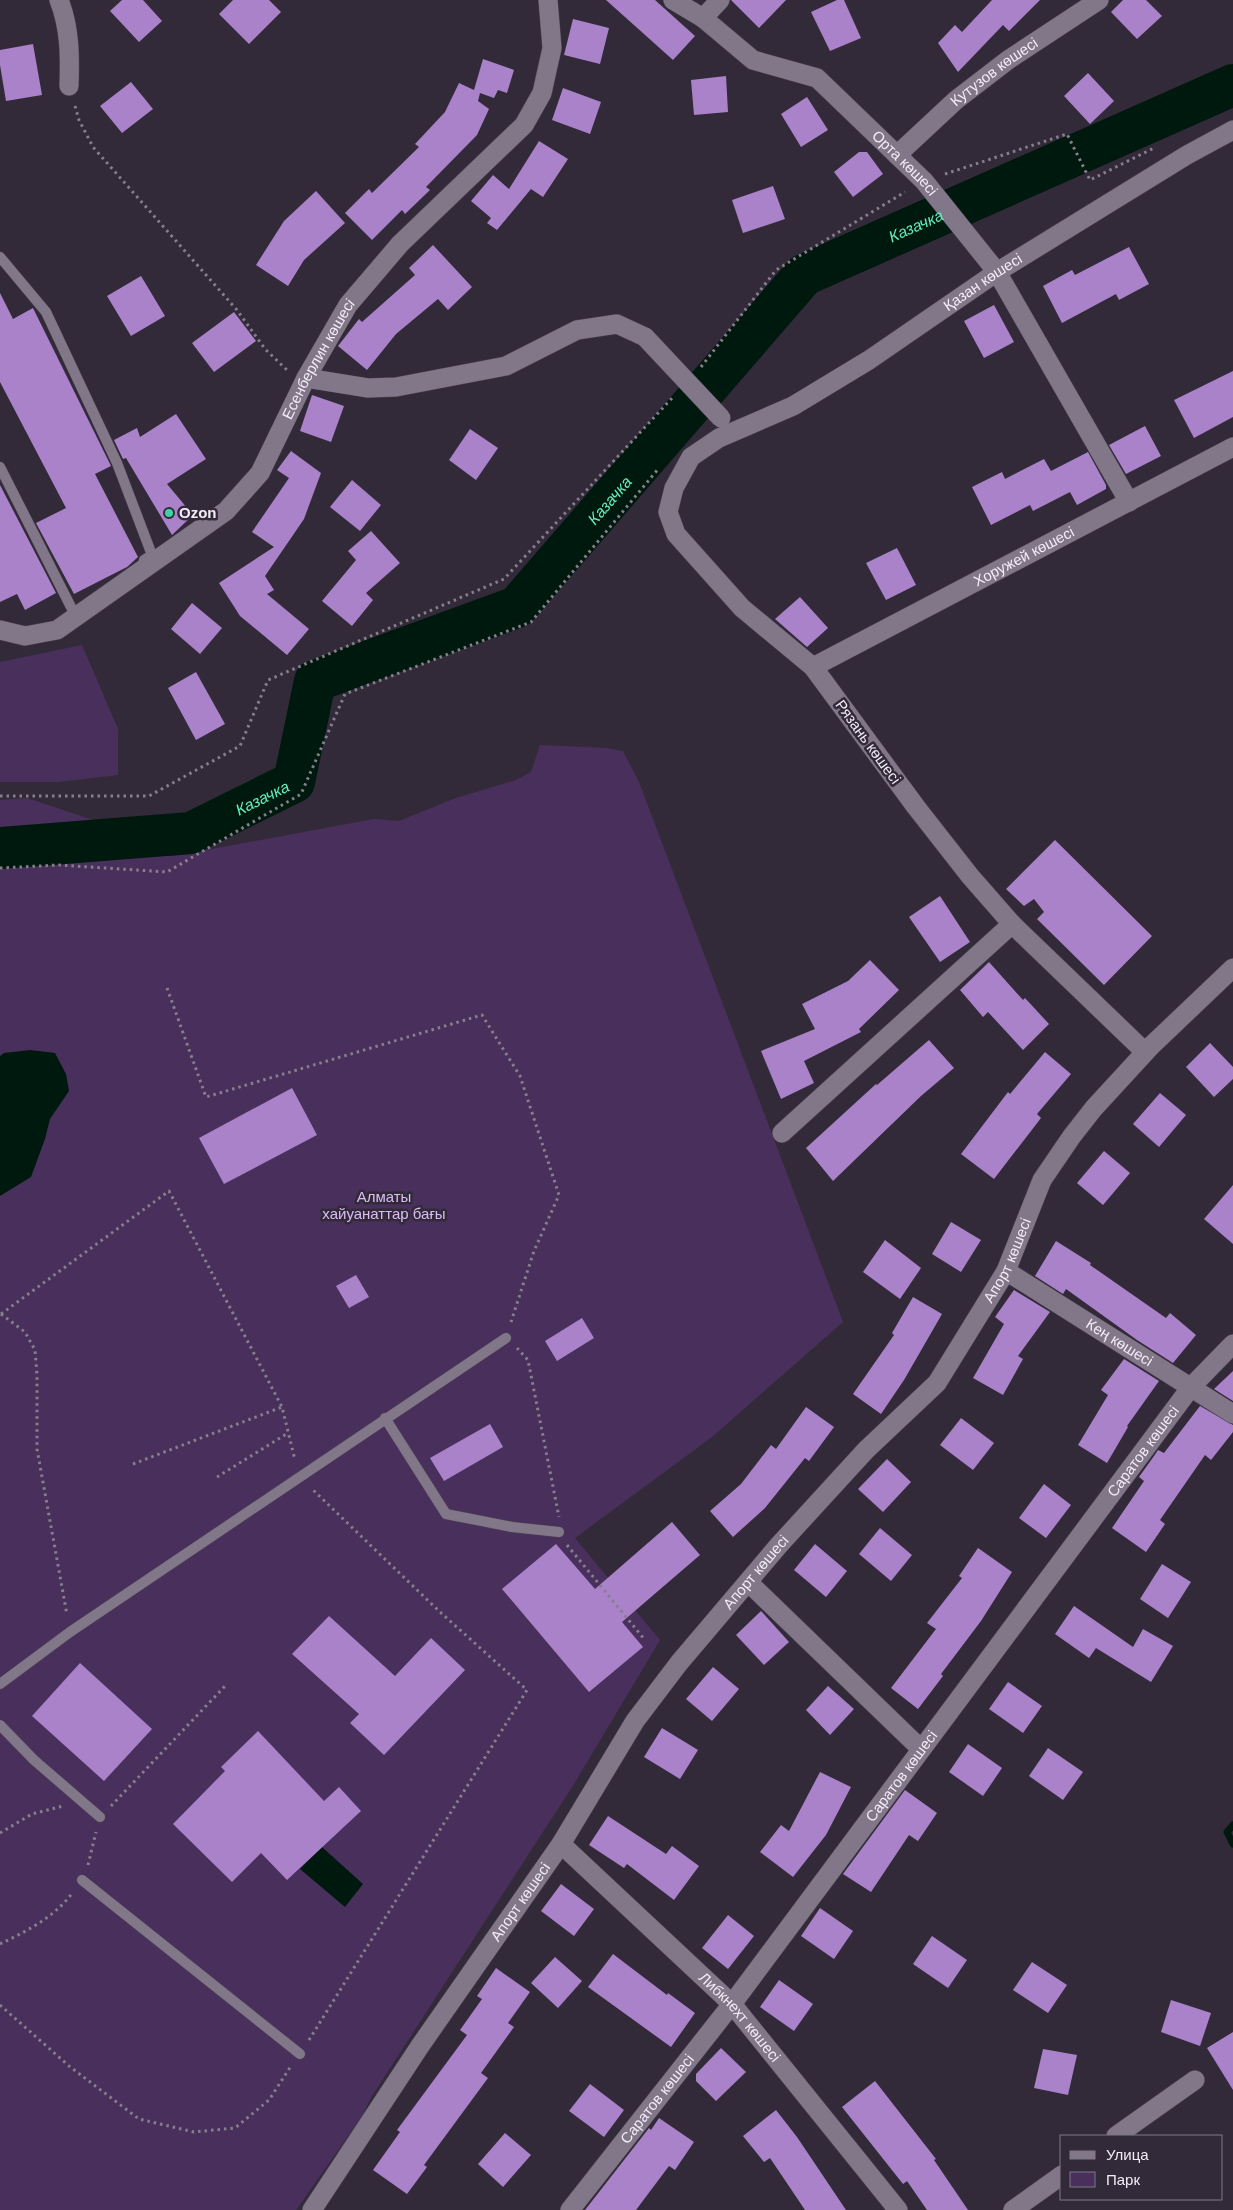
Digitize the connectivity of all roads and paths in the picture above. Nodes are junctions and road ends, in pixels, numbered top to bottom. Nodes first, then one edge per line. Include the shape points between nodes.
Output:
1 (59, 0) edge
2 (548, 0) edge
3 (673, 0) edge
4 (720, 0) edge
5 (1099, 0) edge
6 (703, 18) junction
7 (69, 86) joint
8 (1233, 130) edge
9 (897, 155) junction
10 (1090, 180) dead end
11 (928, 184) junction
12 (0, 256) edge
13 (992, 266) junction
14 (694, 374) dead end
15 (306, 378) junction
16 (674, 396) dead end
17 (726, 425) junction
18 (1233, 447) edge
19 (662, 465) dead end
20 (0, 467) edge
21 (1130, 502) junction
22 (74, 613) junction
23 (0, 630) edge
24 (813, 667) junction
25 (0, 796) edge
26 (0, 868) edge
27 (1012, 924) junction
28 (1233, 968) edge
29 (167, 988) dead end
30 (1145, 1052) junction
31 (782, 1133) dead end
32 (1006, 1271) junction
33 (1, 1314) edge
34 (506, 1338) junction
35 (1233, 1344) edge
36 (1191, 1387) junction
37 (282, 1407) junction
38 (1233, 1414) edge
39 (385, 1418) junction
40 (288, 1434) junction
41 (133, 1464) dead end
42 (216, 1477) dead end
43 (299, 1477) junction
44 (558, 1532) junction
45 (748, 1582) junction
46 (70, 1632) junction
47 (645, 1640) dead end
48 (0, 1684) edge
49 (226, 1685) dead end
50 (0, 1725) edge
51 (921, 1749) junction
52 (80, 1801) junction
53 (100, 1817) junction
54 (0, 1833) edge
55 (561, 1844) junction
56 (82, 1880) junction
57 (0, 1944) edge
58 (732, 2004) junction
59 (0, 2006) edge
60 (300, 2054) junction
61 (1195, 2080) dead end
62 (1117, 2135) edge
63 (1060, 2176) edge
64 (312, 2210) edge
65 (570, 2210) edge
66 (898, 2210) edge
67 (1013, 2210) edge

1 - 7 street via 66,19
2 - 15 street, Есенберлин көшесі via 552,48 542,93 524,125 400,244 348,305
3 - 6 street, Орта көшесі
4 - 6 street
5 - 9 street, Кутузов көшесі via 956,100
6 - 9 street, Орта көшесі via 753,60 817,78
7 - 15 path via 79,120 93,146 237,310 278,363
8 - 13 street, Қазан көшесі
9 - 11 street, Орта көшесі
10 - 11 path via 1067,134
11 - 13 street, Орта көшесі
11 - 14 path via 776,270
12 - 22 lane via 46,312 117,463 152,555
13 - 17 street, Қазан көшесі via 868,360 793,406
13 - 21 street, Орта көшесі
15 - 17 street, bridge via 368,388 396,386 506,366 577,330 617,324 645,337
15 - 22 street, Есенберлин көшесі via 260,473 226,511
16 - 25 path via 504,579 268,680 240,746 149,796
17 - 24 street, Рязань көшесі via 691,457 674,488 668,512 676,534 742,608
18 - 21 street, Хоружей көшесі
19 - 26 path via 531,622 345,694 301,794 167,872 59,865
20 - 22 lane
21 - 24 street, Хоружей көшесі
22 - 23 street, Есенберлин көшесі via 57,630 24,636
24 - 27 street, Рязань көшесі via 916,807
27 - 30 street, Рязань көшесі
27 - 31 street
28 - 30 street, Апорт көшесі
29 - 34 path via 206,1097 482,1015 520,1076 559,1195 534,1251
30 - 32 street, Апорт көшесі via 1094,1108 1042,1180
32 - 36 street, Кең көшесі
32 - 45 street, Апорт көшесі via 936,1383 866,1450
33 - 37 path via 169,1191
33 - 46 path via 25,1332 35,1350 37,1449
34 - 39 lane
34 - 44 path via 528,1360 559,1513
35 - 36 street, Саратов көшесі
36 - 38 street, Кең көшесі
36 - 51 street, Саратов көшесі
37 - 40 path
37 - 41 path
39 - 43 lane
39 - 44 lane via 446,1514
40 - 42 path
40 - 43 path
43 - 46 lane
43 - 60 path via 527,1690
44 - 47 path
45 - 51 street
45 - 55 street, Апорт көшесі via 678,1663 636,1721
46 - 48 lane
49 - 53 path
50 - 52 lane
51 - 58 street, Саратов көшесі
52 - 53 lane
52 - 54 path via 32,1814
53 - 56 path
55 - 58 street, Либкнехт көшесі
55 - 64 street, Апорт көшесі via 420,2046
56 - 57 path via 62,1907
56 - 60 lane
58 - 65 street, Саратов көшесі
58 - 66 street, Либкнехт көшесі
59 - 60 path via 70,2066 139,2118 194,2132 235,2128 269,2100
61 - 62 street
63 - 67 street

